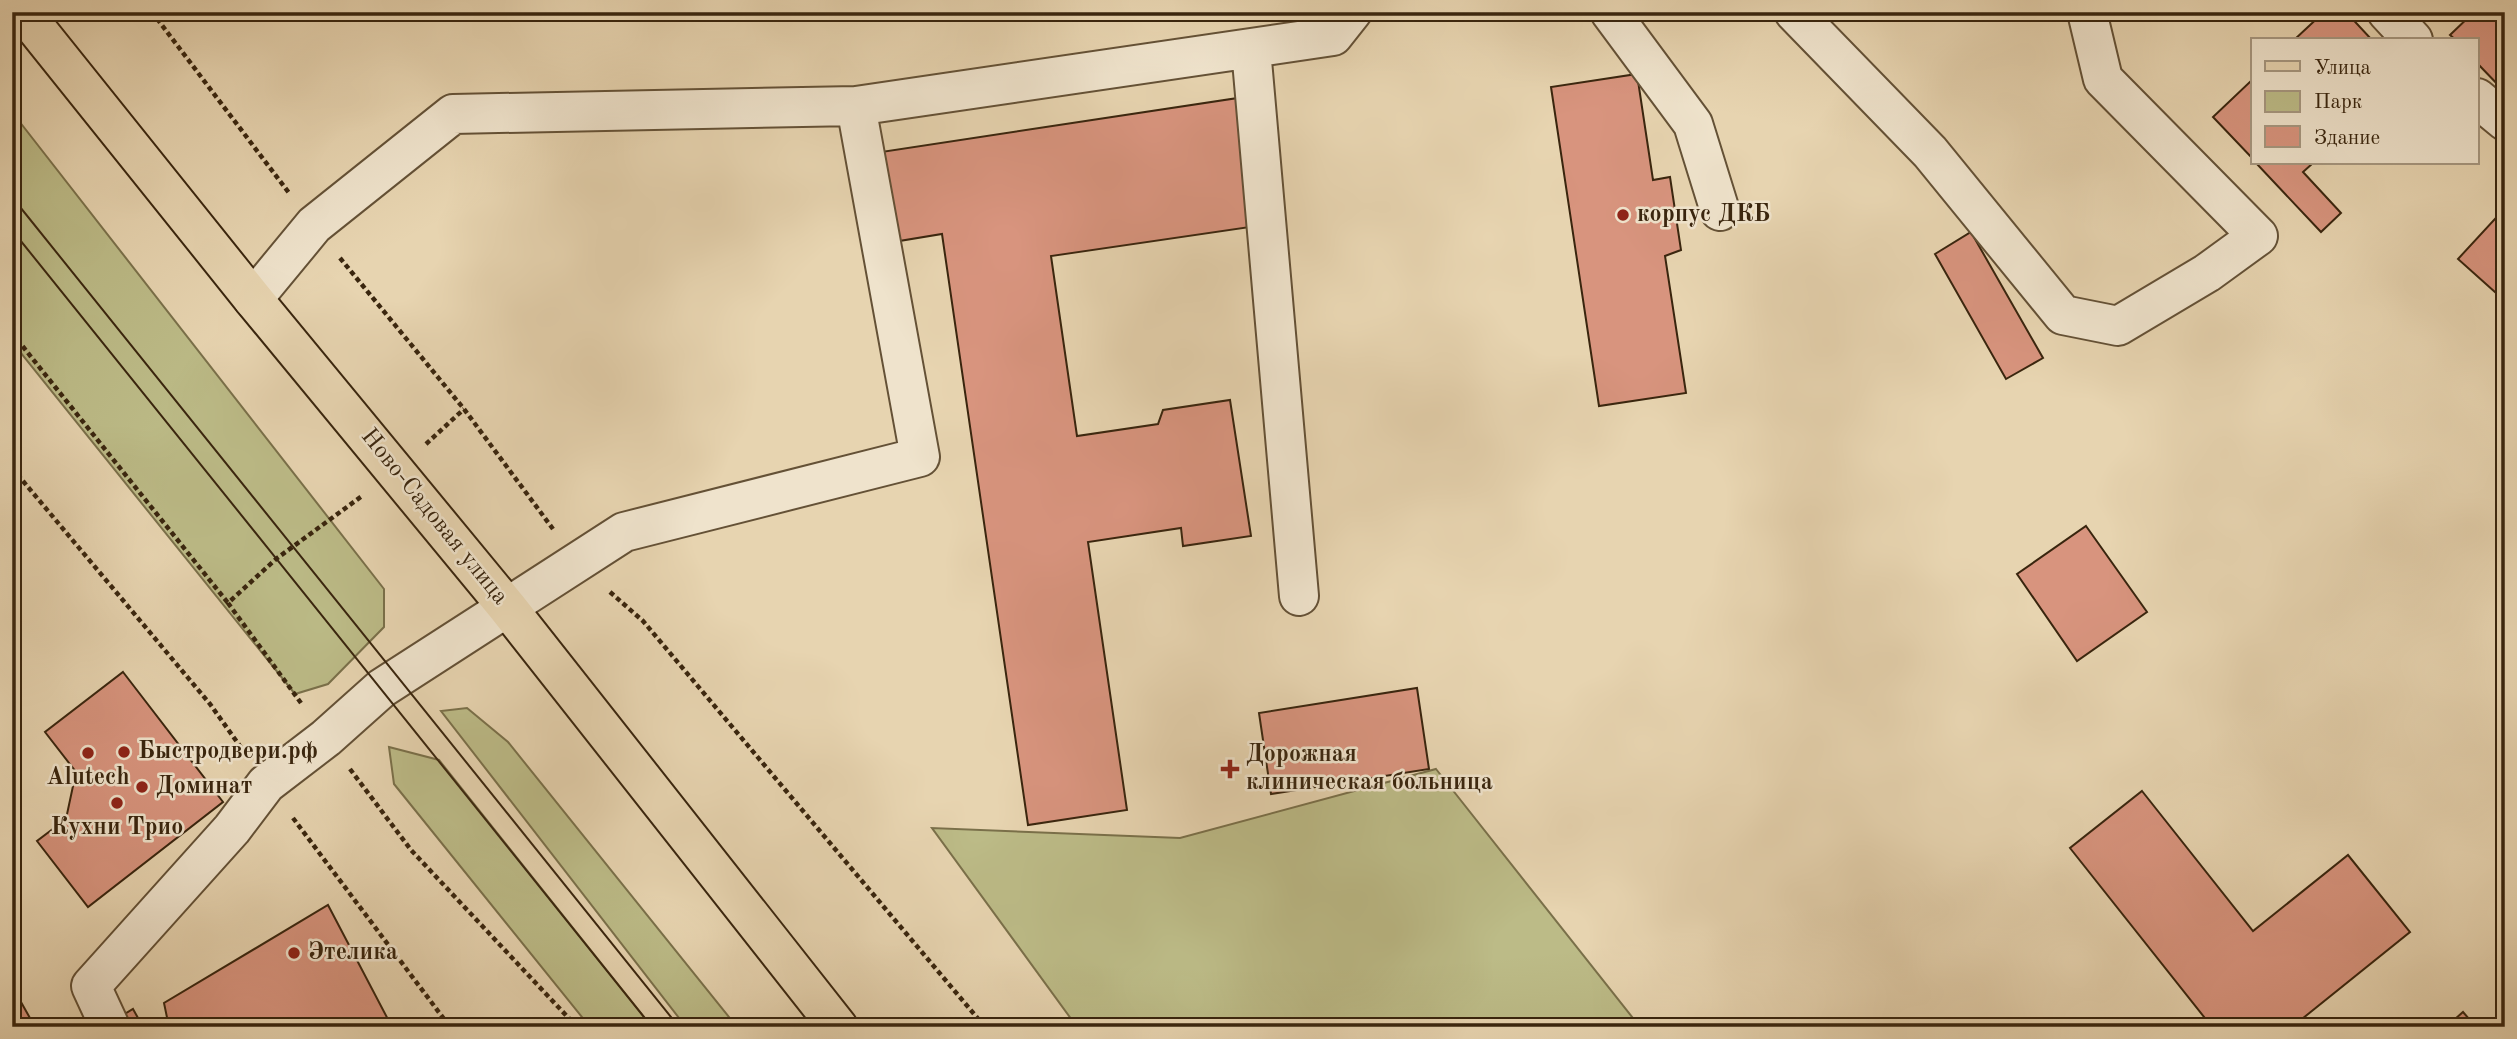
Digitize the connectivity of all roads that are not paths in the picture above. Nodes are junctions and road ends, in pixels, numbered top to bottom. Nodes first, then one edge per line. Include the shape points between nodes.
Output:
1 (23, 12) edge
2 (1352, 12) edge
3 (1609, 12) edge
4 (1794, 12) edge
5 (2087, 12) edge
6 (2387, 12) edge
7 (2411, 38) edge
8 (1251, 49) junction
9 (2478, 99) edge
10 (856, 106) junction
11 (2505, 121) edge
12 (1720, 211) dead end
13 (253, 299) junction
14 (1299, 596) dead end
15 (508, 607) junction
16 (110, 1027) edge
17 (838, 1027) edge

1 - 13 main road, Ново-Садовая улица
2 - 8 lane via 1333,36
3 - 12 lane via 1693,124
4 - 5 lane via 1930,152 2063,315 2118,326 2207,273 2258,236 2103,79
6 - 7 lane
8 - 10 lane
8 - 14 lane
9 - 11 lane
10 - 13 lane via 453,114 314,225
10 - 15 lane via 920,457 624,532
13 - 15 main road, Ново-Садовая улица
15 - 16 lane via 382,688 266,784 232,829 91,986
15 - 17 main road, Ново-Садовая улица

